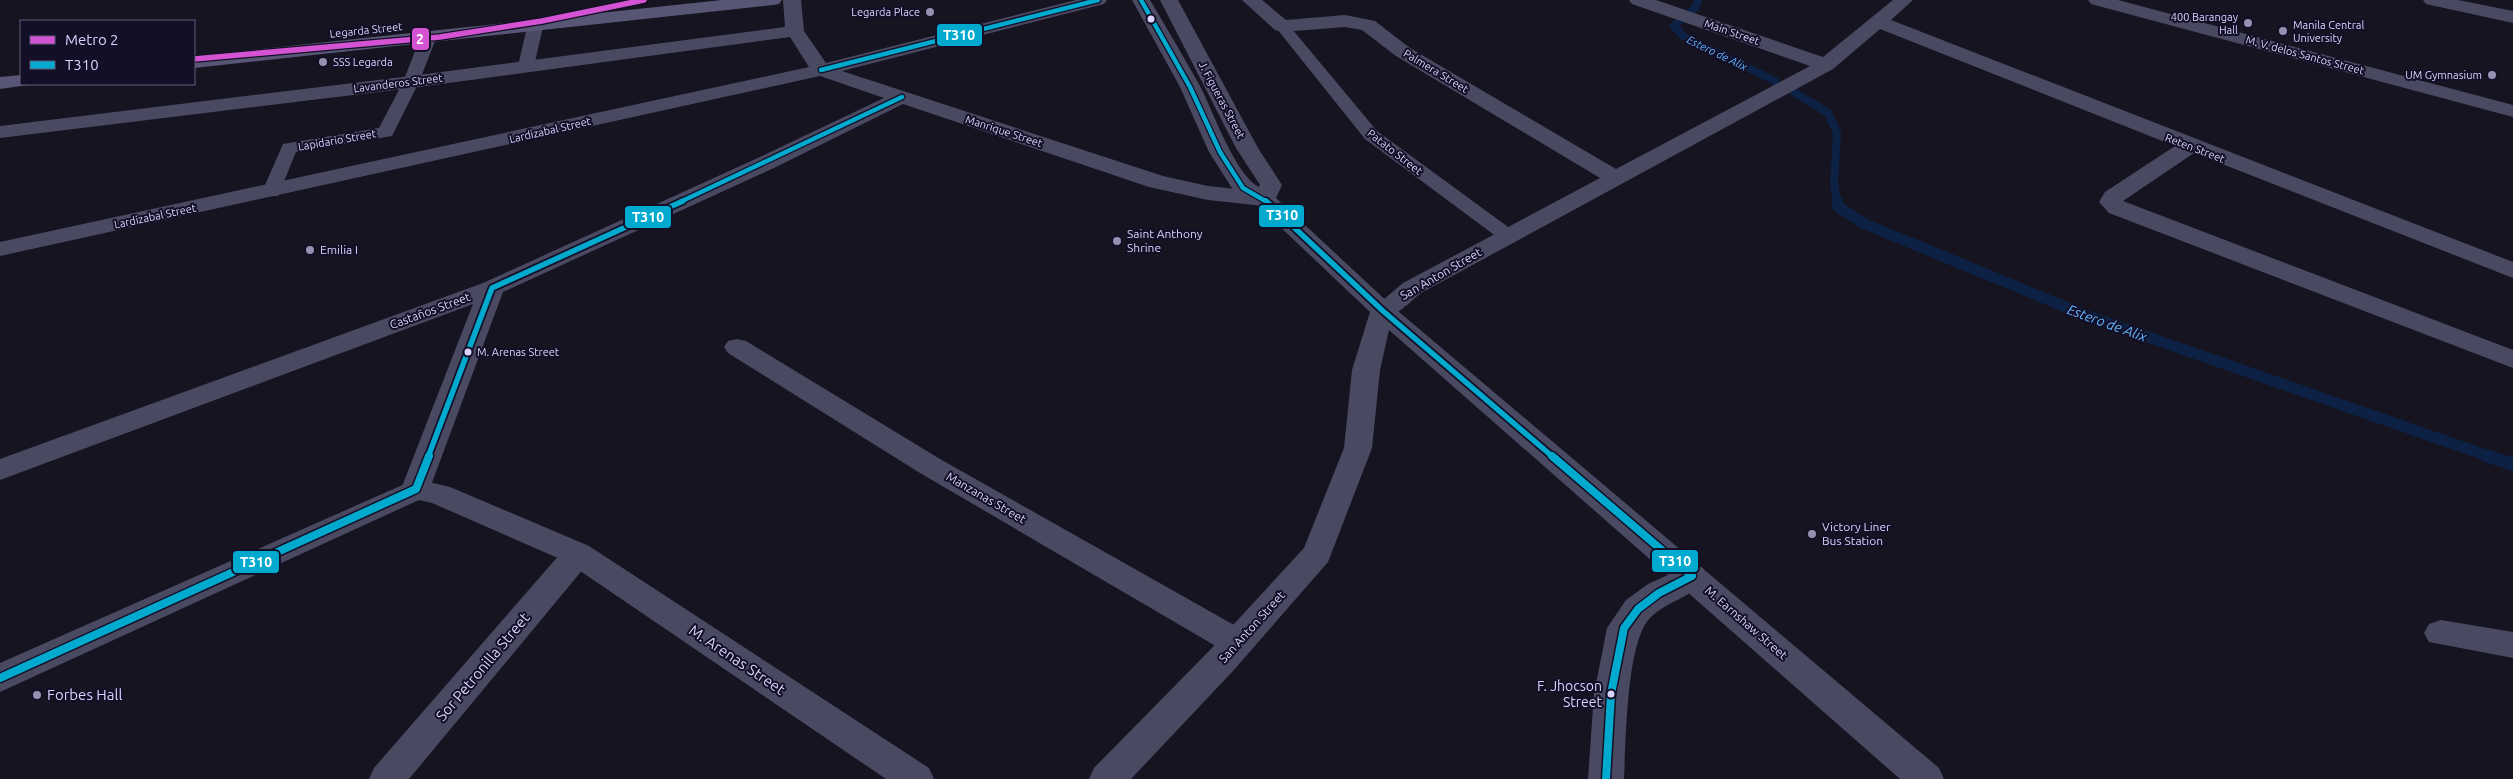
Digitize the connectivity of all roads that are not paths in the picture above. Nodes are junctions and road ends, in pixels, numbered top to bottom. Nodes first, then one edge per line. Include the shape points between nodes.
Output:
1 (658, 0) edge
2 (773, 0) edge
3 (792, 0) edge
4 (1098, 0) edge
5 (1141, 0) edge
6 (1170, 0) edge
7 (1251, 0) edge
8 (1638, 0) edge
9 (1904, 0) edge
10 (2097, 0) edge
11 (2432, 0) edge
12 (2513, 17) edge
13 (1879, 22) junction
14 (1282, 26) junction
15 (535, 27) junction
16 (795, 32) junction
17 (429, 36) junction
18 (1192, 44) junction
19 (195, 47) edge
20 (1167, 48) junction
21 (195, 62) edge
22 (20, 65) edge
23 (1826, 65) junction
24 (526, 66) junction
25 (0, 67) edge
26 (821, 70) junction
27 (20, 81) edge
28 (411, 82) junction
29 (0, 83) edge
30 (902, 97) junction
31 (2513, 110) edge
32 (0, 132) edge
33 (2190, 146) junction
34 (1616, 178) junction
35 (271, 192) junction
36 (1264, 198) junction
37 (1508, 236) junction
38 (0, 249) edge
39 (2511, 269) edge
40 (492, 288) junction
41 (1383, 311) junction
42 (737, 347) dead end
43 (2513, 360) edge
44 (0, 470) edge
45 (416, 489) junction
46 (578, 554) junction
47 (1692, 576) junction
48 (2441, 633) dead end
49 (1238, 643) junction
50 (2513, 645) edge
51 (0, 678) edge
52 (387, 779) edge
53 (916, 779) edge
54 (1107, 779) edge
55 (1606, 779) edge
56 (1926, 779) edge

1 - 19 main road, Legarda Street
2 - 15 main road, Legarda Street
3 - 16 street
4 - 26 street, Lardizabal Street
5 - 20 street, J. Figueras Street
6 - 18 street, J. Figueras Street
7 - 14 street
8 - 23 street, Main Street
9 - 13 street, San Anton Street
10 - 31 street, M. V. delos Santos Street
11 - 12 street
13 - 23 street, San Anton Street
13 - 33 street, Reten Street
14 - 34 street, Palmera Street via 1346,21 1368,25 1403,52
14 - 37 street, Patato Street via 1371,135
15 - 17 main road, Legarda Street
15 - 24 street
16 - 24 street, Lavanderos Street
16 - 26 street
17 - 21 main road, Legarda Street
17 - 28 street, Lapidario Street
18 - 20 street
18 - 36 street, J. Figueras Street via 1247,148 1271,185
20 - 36 street, J. Figueras Street via 1190,87 1220,152 1243,188
22 - 25 main road
23 - 34 street, San Anton Street
24 - 28 street, Lavanderos Street
26 - 30 street, Manrique Street
26 - 35 street, Lardizabal Street
27 - 29 main road
28 - 32 street, Lavanderos Street
28 - 35 street, Lapidario Street via 386,132 289,148
30 - 36 street, Manrique Street via 1157,182 1208,193
30 - 40 street, Castaños Street
33 - 39 street, Reten Street
33 - 43 street via 2113,197 2111,202 2116,208
34 - 37 street, San Anton Street
35 - 38 street, Lardizabal Street
36 - 41 street, J. Figueras Street
37 - 41 street, San Anton Street via 1412,288
40 - 44 street, Castaños Street
40 - 45 street
41 - 47 street, M. Earnshaw Street
41 - 49 street, San Anton Street via 1366,370 1358,448 1317,554
42 - 49 street, Manzanas Street via 930,466
45 - 46 street, M. Arenas Street via 439,494
45 - 51 street
46 - 52 street, Sor Petronilla Street
46 - 53 street, M. Arenas Street
47 - 55 street via 1659,593 1638,609 1624,628 1611,694
47 - 56 street, M. Earnshaw Street
48 - 50 street
49 - 54 street, San Anton Street

